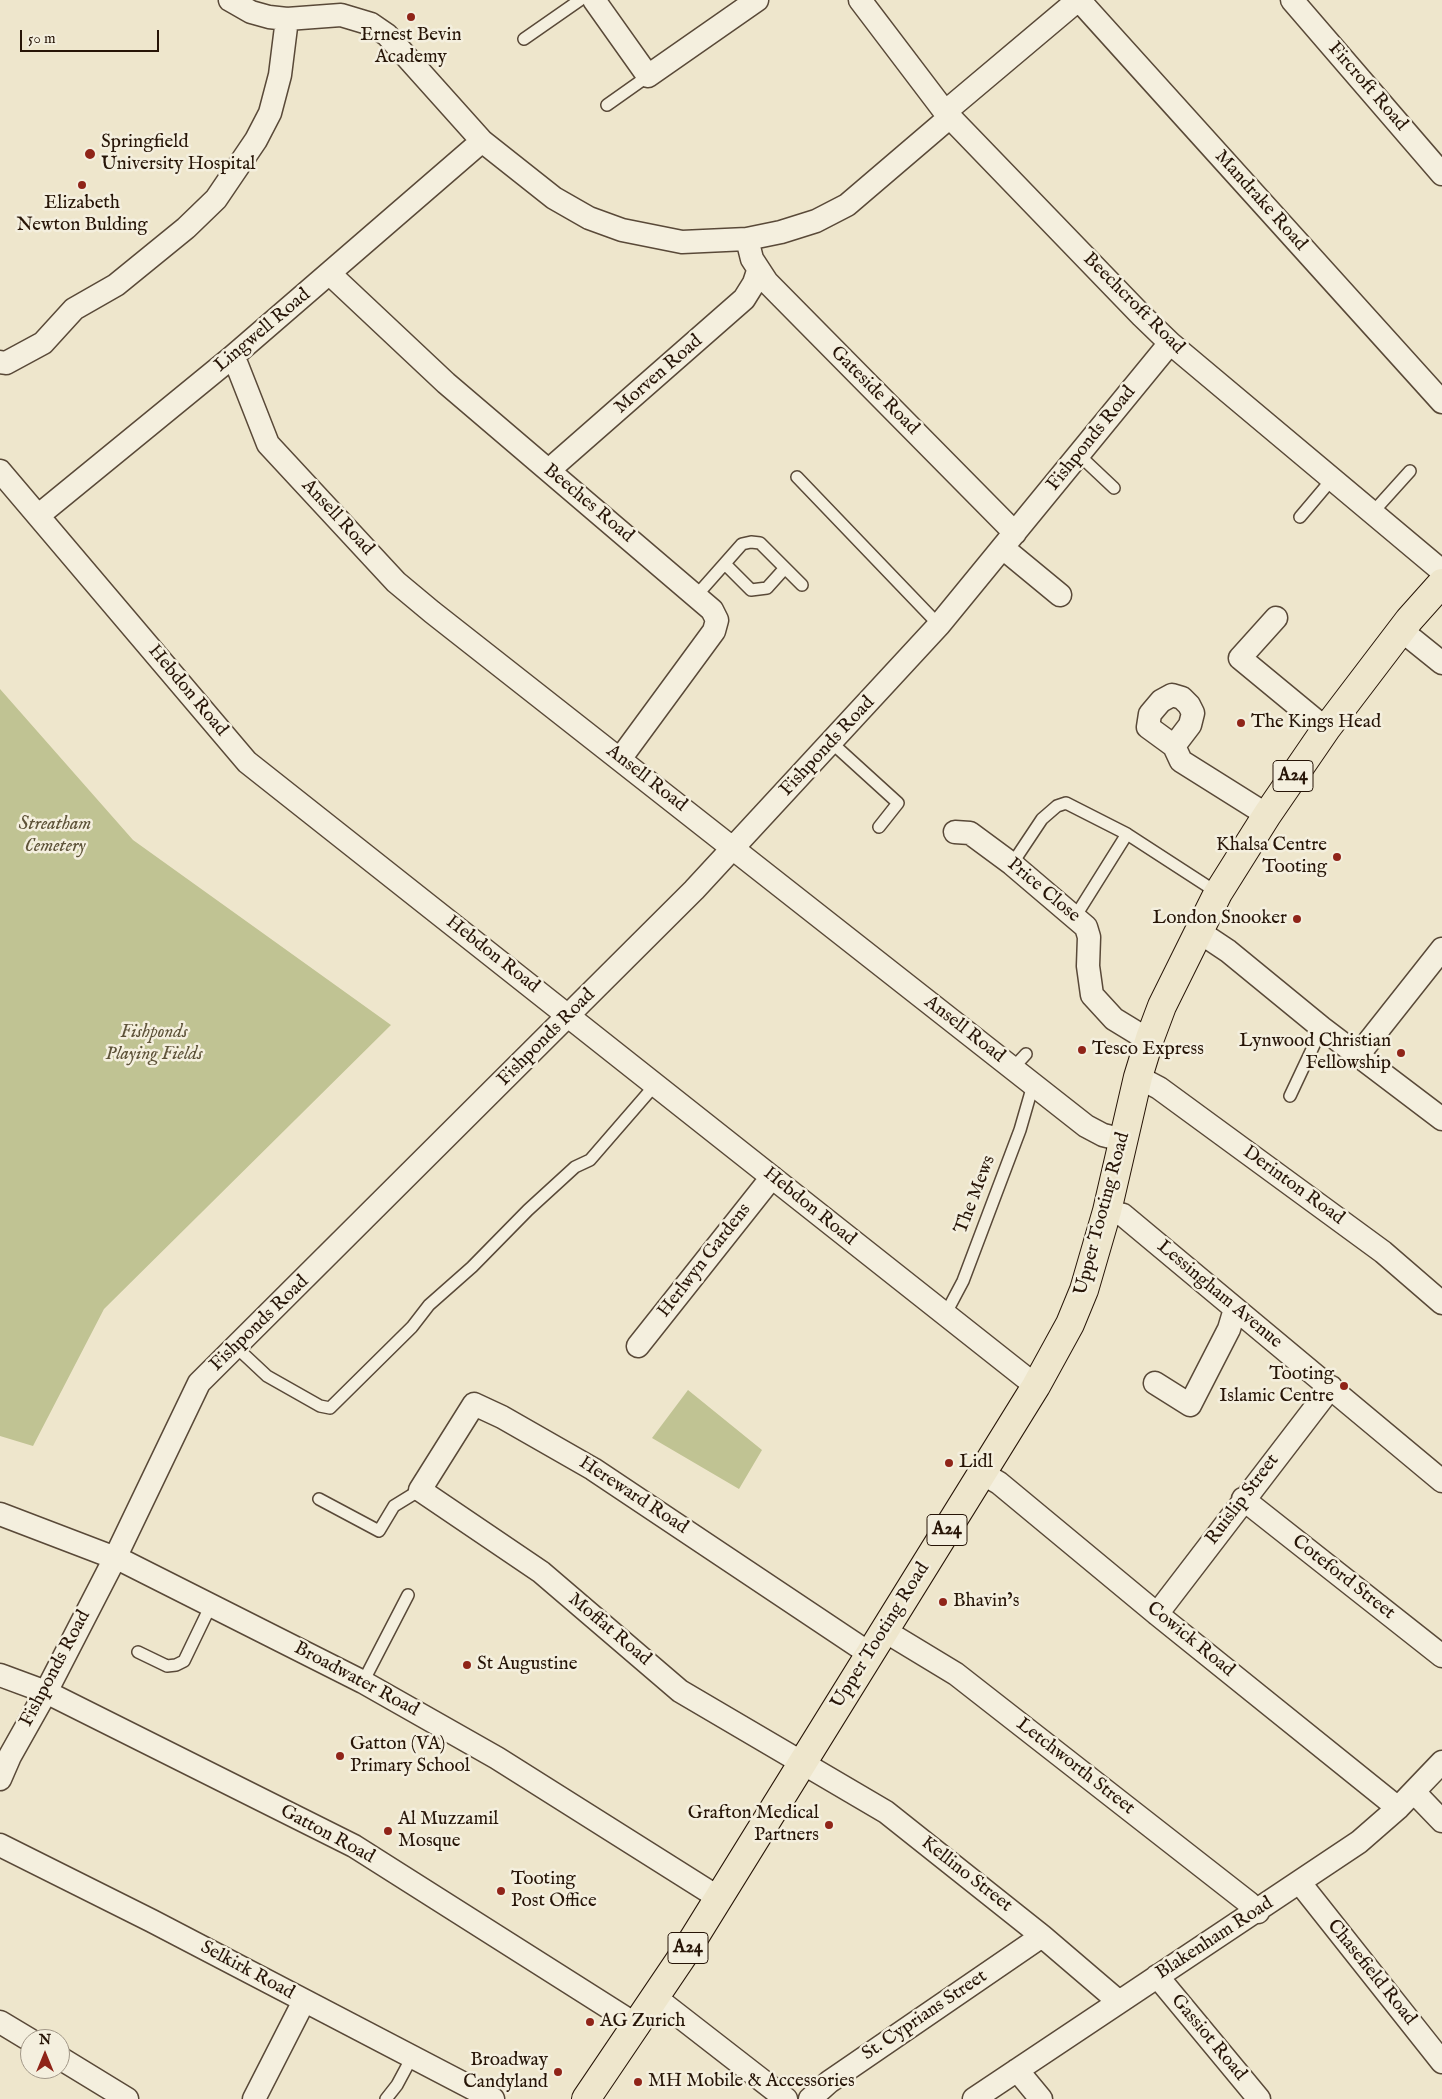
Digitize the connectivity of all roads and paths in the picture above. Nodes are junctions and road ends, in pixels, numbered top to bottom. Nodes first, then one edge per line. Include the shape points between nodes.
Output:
1 (230, 0) edge
2 (580, 0) edge
3 (594, 0) edge
4 (758, 0) edge
5 (860, 0) edge
6 (1078, 0) edge
7 (1292, 0) edge
8 (287, 18) junction
9 (524, 38) dead end
10 (648, 76) junction
11 (607, 105) dead end
12 (948, 115) junction
13 (482, 141) junction
14 (1442, 174) edge
15 (747, 239) junction
16 (758, 271) junction
17 (330, 274) junction
18 (1170, 344) junction
19 (231, 358) junction
20 (0, 362) edge
21 (1442, 402) edge
22 (1079, 456) junction
23 (0, 471) edge
24 (550, 471) junction
25 (1410, 472) dead end
26 (796, 477) dead end
27 (1333, 478) junction
28 (1114, 488) dead end
29 (1373, 512) junction
30 (39, 515) junction
31 (1300, 517) dead end
32 (1009, 541) junction
33 (725, 564) junction
34 (785, 568) junction
35 (1442, 571) edge
36 (1442, 583) edge
37 (802, 585) dead end
38 (1060, 595) dead end
39 (696, 596) junction
40 (1276, 618) dead end
41 (939, 625) junction
42 (1401, 630) junction
43 (1442, 663) edge
44 (1326, 729) junction
45 (832, 742) junction
46 (1174, 746) dead end
47 (620, 759) junction
48 (1267, 815) junction
49 (879, 827) dead end
50 (955, 832) dead end
51 (1127, 834) junction
52 (733, 848) junction
53 (1012, 864) junction
54 (1218, 893) junction
55 (1075, 917) junction
56 (1198, 930) junction
57 (1442, 949) edge
58 (569, 1017) junction
59 (1322, 1028) junction
60 (1150, 1038) junction
61 (1359, 1054) junction
62 (1138, 1077) junction
63 (655, 1085) junction
64 (1033, 1085) junction
65 (1290, 1096) dead end
66 (1442, 1119) edge
67 (1123, 1140) junction
68 (772, 1177) junction
69 (1107, 1211) junction
70 (1442, 1302) edge
71 (1235, 1309) junction
72 (945, 1315) junction
73 (236, 1346) junction
74 (638, 1346) dead end
75 (1155, 1383) dead end
76 (1036, 1386) junction
77 (1331, 1387) junction
78 (982, 1473) junction
79 (1442, 1481) edge
80 (420, 1490) junction
81 (319, 1499) dead end
82 (1244, 1499) junction
83 (0, 1514) edge
84 (114, 1558) junction
85 (408, 1595) dead end
86 (211, 1605) junction
87 (1157, 1614) junction
88 (885, 1631) junction
89 (138, 1652) dead end
90 (870, 1654) junction
91 (1442, 1656) edge
92 (0, 1675) edge
93 (363, 1682) junction
94 (46, 1692) junction
95 (803, 1762) junction
96 (1442, 1762) edge
97 (0, 1780) edge
98 (1414, 1792) junction
99 (1398, 1808) junction
100 (1442, 1821) edge
101 (0, 1845) edge
102 (1300, 1883) junction
103 (719, 1898) junction
104 (1258, 1912) junction
105 (1042, 1936) junction
106 (1157, 1976) junction
107 (656, 1998) junction
108 (304, 2001) junction
109 (1118, 2001) junction
110 (0, 2022) edge
111 (638, 2026) junction
112 (20, 2034) edge
113 (412, 2057) junction
114 (1442, 2062) edge
115 (70, 2064) edge
116 (1017, 2070) junction
117 (127, 2099) edge
118 (254, 2099) edge
119 (386, 2099) edge
120 (493, 2099) edge
121 (586, 2099) edge
122 (786, 2099) edge
123 (810, 2099) edge
124 (974, 2099) edge
125 (1041, 2099) edge
126 (1259, 2099) edge

1 - 8 street via 252,12
2 - 9 lane
3 - 10 street
4 - 10 street
5 - 12 street, Beechcroft Road
6 - 12 street
6 - 21 street, Mandrake Road
7 - 14 street, Fircroft Road
8 - 13 street via 329,15 352,17 371,24 388,35
8 - 20 street via 280,75 270,113 252,148 216,200 116,285 74,309 43,343 6,363
10 - 11 lane
12 - 15 street via 846,205 816,221
12 - 18 street, Beechcroft Road
13 - 15 street via 554,198 589,218 622,230 682,242
13 - 17 street, Lingwell Road
15 - 16 street, Gateside Road
16 - 24 street, Morven Road via 744,300
16 - 32 street, Gateside Road
17 - 19 street, Lingwell Road
17 - 24 street, Beeches Road via 446,384
18 - 22 street, Fishponds Road
18 - 27 street, Beechcroft Road
19 - 30 street, Lingwell Road
19 - 47 street, Ansell Road via 237,365 268,444 396,582
22 - 28 lane
22 - 32 street, Fishponds Road
23 - 30 street, Hebdon Road
24 - 39 street, Beeches Road
25 - 29 lane
26 - 41 lane
27 - 29 street, Beechcroft Road
27 - 31 lane
29 - 35 street, Beechcroft Road
30 - 58 street, Hebdon Road via 247,762
32 - 38 street, Gateside Road
32 - 41 street, Fishponds Road
33 - 34 lane via 742,544 751,542 760,544
33 - 34 lane via 751,590 767,588
33 - 39 lane
34 - 37 lane
36 - 42 highway, Upper Tooting Road / A24
39 - 47 street, Beeches Road via 712,610 717,625
40 - 44 street via 1240,658
41 - 45 street, Fishponds Road
42 - 43 street
42 - 44 highway, Upper Tooting Road / A24
44 - 48 highway, Upper Tooting Road / A24
45 - 49 lane via 898,803
45 - 52 street, Fishponds Road
46 - 48 street via 1181,761
47 - 52 street, Ansell Road
48 - 54 highway, Upper Tooting Road / A24
50 - 53 street, Price Close via 970,833
51 - 53 lane via 1075,806 1057,806 1042,819
51 - 54 lane
51 - 55 lane
52 - 58 street, Fishponds Road
52 - 64 street, Ansell Road via 1019,1061
53 - 55 street, Price Close
54 - 56 highway, Upper Tooting Road / A24
55 - 60 street, Price Close via 1086,927 1090,937 1088,966 1092,995 1114,1018
56 - 59 street
56 - 60 highway, Upper Tooting Road / A24
57 - 61 street
58 - 63 street, Hebdon Road
58 - 73 street, Fishponds Road
59 - 61 street
59 - 65 lane
60 - 62 highway, Upper Tooting Road / A24
61 - 66 street
62 - 67 highway, Upper Tooting Road / A24
62 - 70 street, Derinton Road via 1159,1088 1383,1252
63 - 68 street, Hebdon Road
63 - 73 lane via 590,1160 575,1168 528,1210 429,1305 412,1327 330,1408 320,1406 267,1376
64 - 67 street, Ansell Road via 1092,1130
64 - 72 lane, The Mews via 1020,1130 962,1281
67 - 69 highway, Upper Tooting Road / A24
68 - 72 street, Hebdon Road
68 - 74 street, Herlwyn Gardens
69 - 71 street, Lessingham Avenue via 1124,1215
69 - 76 highway, Upper Tooting Road / A24 via 1079,1304
71 - 75 street via 1229,1329 1190,1405
71 - 77 street, Lessingham Avenue
72 - 76 street, Hebdon Road
73 - 84 street, Fishponds Road via 199,1383
76 - 78 highway, Upper Tooting Road / A24
77 - 79 street, Lessingham Avenue
77 - 82 street, Ruislip Street
78 - 87 street, Cowick Road
78 - 88 highway, Upper Tooting Road / A24
80 - 81 lane via 394,1506 379,1531
80 - 90 street, Hereward Road via 474,1404 593,1469
80 - 95 street, Moffat Road via 541,1572 680,1691
82 - 87 street, Ruislip Street
82 - 91 street, Coteford Street
83 - 84 street, Broadwater Road
84 - 86 street, Broadwater Road
84 - 94 street, Fishponds Road
85 - 93 lane
86 - 89 lane via 184,1661 167,1666
86 - 93 street, Broadwater Road
87 - 99 street, Cowick Road
88 - 90 highway, Upper Tooting Road / A24
88 - 104 street, Letchworth Street via 956,1674
90 - 95 highway, Upper Tooting Road / A24
92 - 94 street, Gatton Road
93 - 103 street, Broadwater Road via 496,1758
94 - 97 street, Fishponds Road
94 - 111 street, Gatton Road via 354,1846
95 - 103 highway, Upper Tooting Road / A24
95 - 105 street, Kellino Street via 886,1812
96 - 98 street, Blakenham Road
98 - 99 street, Blakenham Road
98 - 100 street
99 - 102 street, Blakenham Road via 1359,1842
101 - 108 street, Selkirk Road
102 - 104 street, Blakenham Road
102 - 114 street, Chasefield Road
103 - 107 highway, Upper Tooting Road / A24
104 - 106 street, Blakenham Road
105 - 109 street, Kellino Street
105 - 123 street, St. Cyprians Street via 829,2082
106 - 109 street, Blakenham Road
106 - 126 street, Gassiot Road
107 - 111 highway, A24
107 - 122 street
108 - 113 street, Selkirk Road
108 - 118 street
109 - 116 street, Blakenham Road
110 - 112 street
111 - 121 highway, A24
113 - 119 lane
113 - 120 street, Selkirk Road
115 - 117 street
116 - 124 street, Blakenham Road
116 - 125 street

